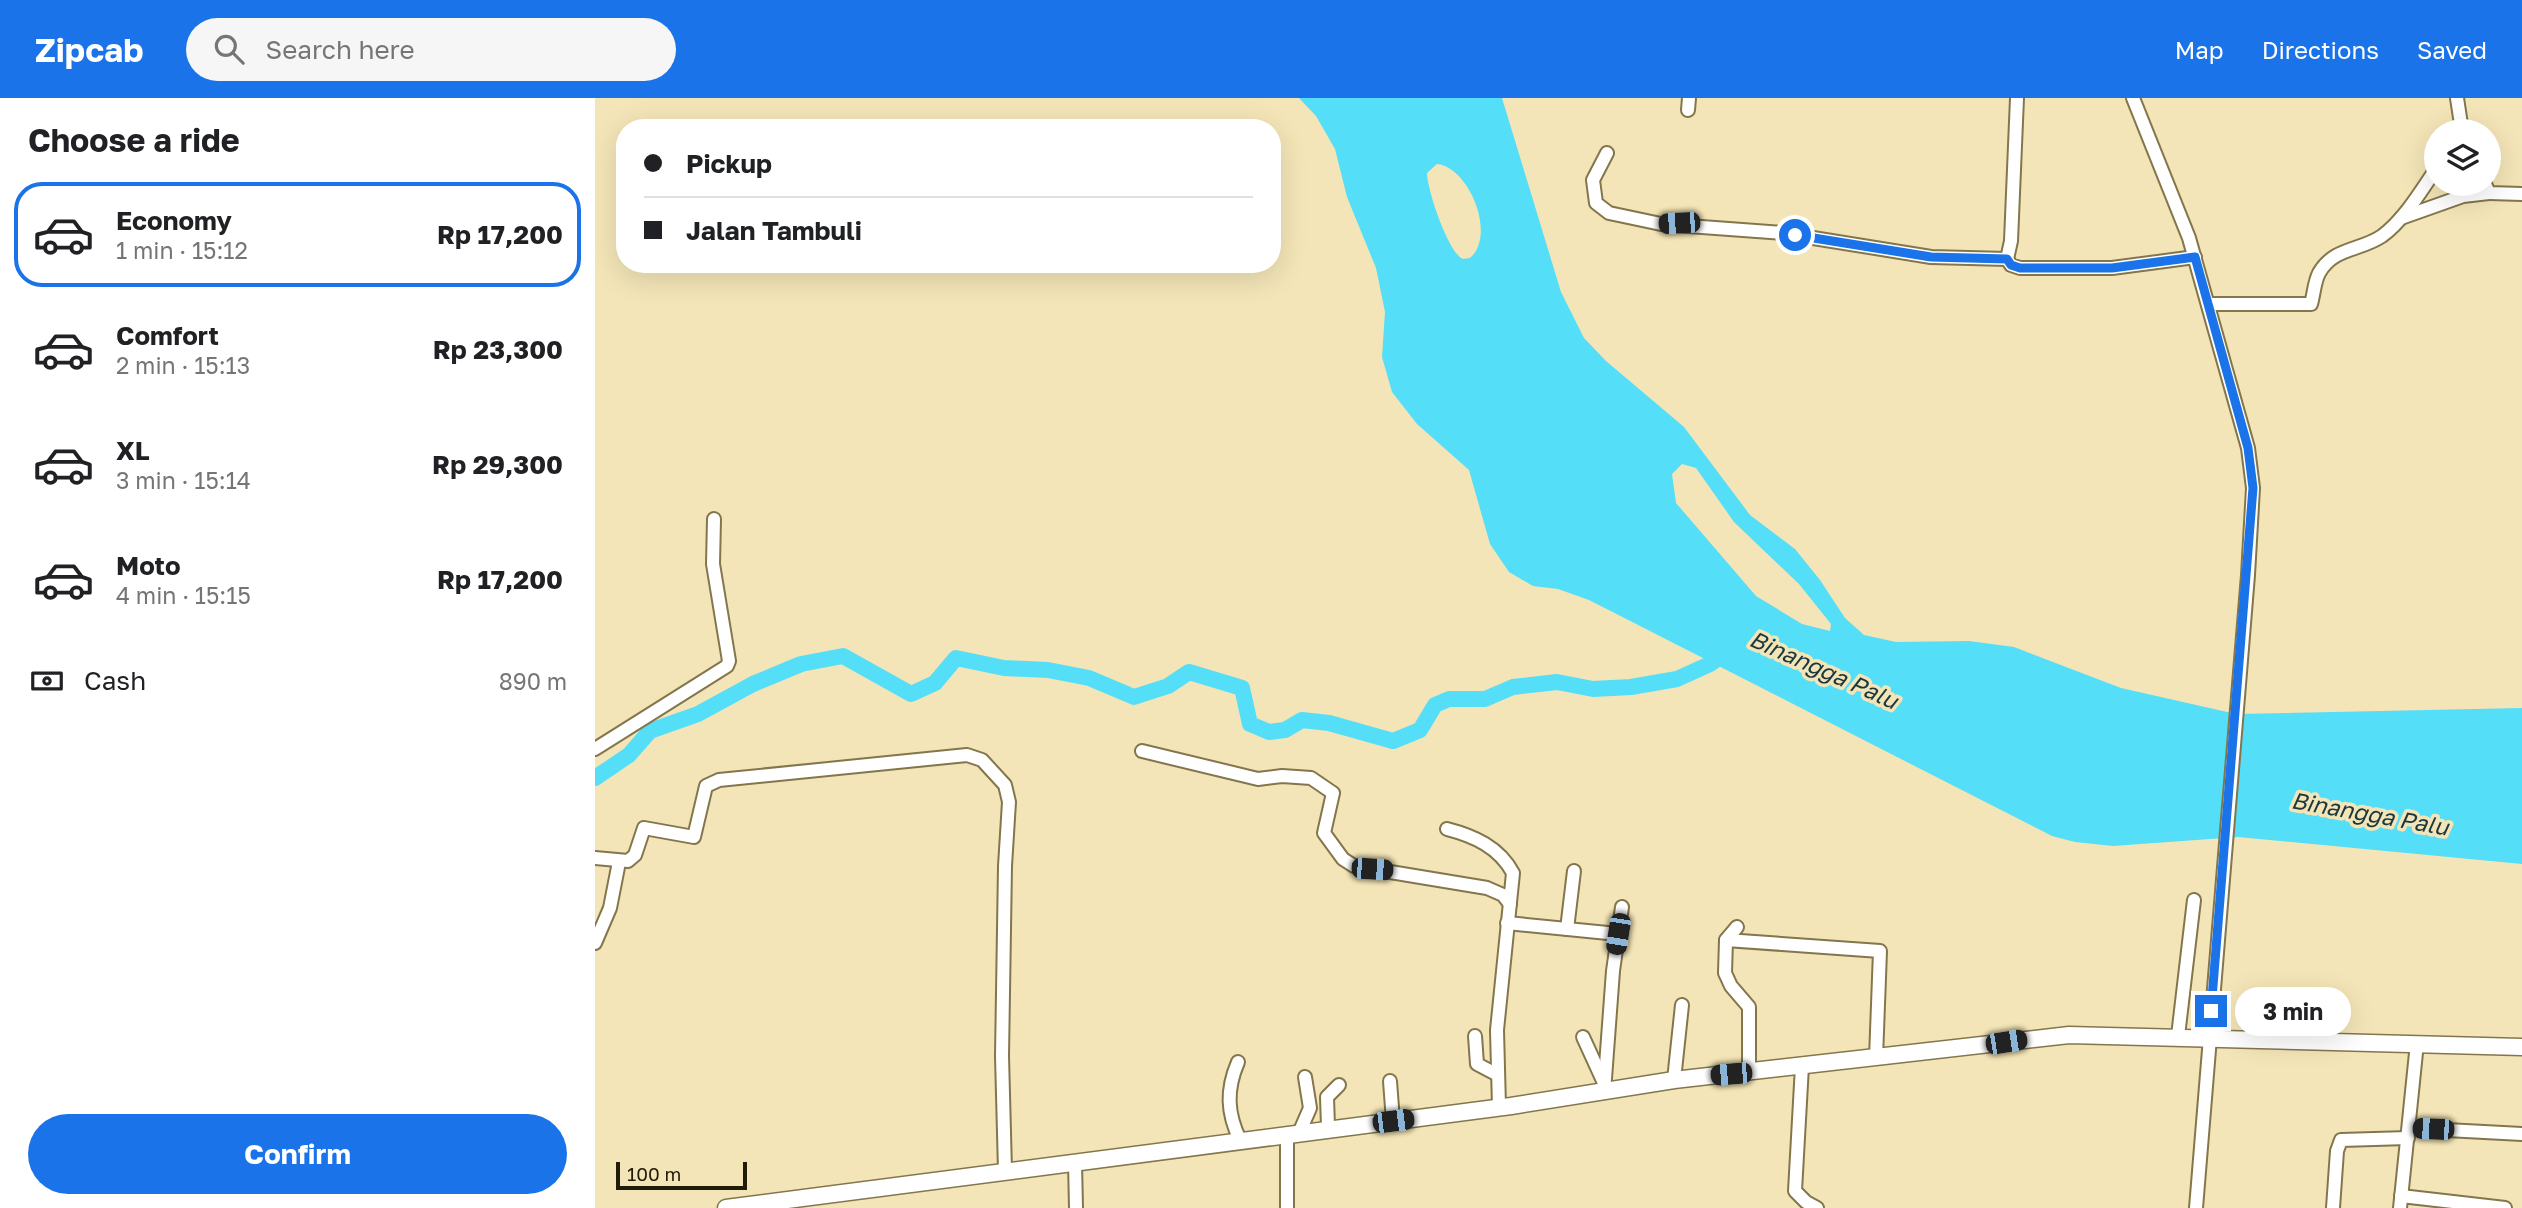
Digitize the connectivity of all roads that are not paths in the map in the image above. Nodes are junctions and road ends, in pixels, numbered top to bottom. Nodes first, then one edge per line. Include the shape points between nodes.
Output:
1 (2017, 98) edge
2 (2133, 98) edge
3 (2457, 98) edge
4 (2461, 119) edge
5 (1607, 153) dead end
6 (2424, 186) edge
7 (2501, 190) edge
8 (2522, 194) edge
9 (2463, 196) edge
10 (2401, 218) junction
11 (2195, 257) junction
12 (2007, 259) junction
13 (2208, 304) junction
14 (714, 519) dead end
15 (595, 749) edge
16 (1142, 751) dead end
17 (1447, 829) dead end
18 (595, 858) edge
19 (619, 862) junction
20 (1574, 871) dead end
21 (2194, 900) dead end
22 (1510, 904) junction
23 (1622, 907) dead end
24 (1507, 923) junction
25 (1737, 927) dead end
26 (1567, 929) junction
27 (1618, 934) junction
28 (1726, 940) junction
29 (595, 943) edge
30 (1682, 1005) dead end
31 (1475, 1036) dead end
32 (2178, 1036) junction
33 (2209, 1036) junction
34 (1583, 1037) dead end
35 (2417, 1043) junction
36 (2522, 1047) edge
37 (1876, 1058) junction
38 (1238, 1062) dead end
39 (1802, 1066) junction
40 (1749, 1072) junction
41 (1498, 1075) junction
42 (1305, 1077) dead end
43 (1674, 1080) junction
44 (1390, 1081) dead end
45 (1339, 1085) dead end
46 (1604, 1088) junction
47 (1499, 1107) junction
48 (1393, 1121) junction
49 (1328, 1127) junction
50 (1293, 1133) junction
51 (2408, 1133) junction
52 (2522, 1134) edge
53 (1240, 1140) junction
54 (1075, 1162) junction
55 (1005, 1171) junction
56 (1795, 1191) junction
57 (2400, 1202) edge
58 (726, 1208) edge
59 (1076, 1208) edge
60 (1287, 1208) edge
61 (1795, 1208) edge
62 (1818, 1208) edge
63 (2196, 1208) edge
64 (2333, 1208) edge
65 (2505, 1208) edge

1 - 12 street
2 - 11 street
3 - 4 street
5 - 12 street via 1593,180 1593,191 1600,208 1620,216 1661,224 1782,233 1931,257
6 - 10 street
7 - 8 street
9 - 10 street
10 - 13 street via 2381,237 2337,253 2327,262 2311,304
11 - 12 street via 2059,270 2020,268
11 - 13 street
13 - 33 street via 2253,475
14 - 15 street via 713,564 727,666
16 - 22 street via 1258,779 1311,778 1333,793 1324,833 1354,866 1487,888
17 - 22 street via 1476,836 1511,868
18 - 19 street
19 - 29 street via 610,908
19 - 55 street via 635,855 644,828 694,837 704,791 711,782 967,755 982,760 1005,785 1009,802 1002,1056
20 - 26 street
21 - 32 street
22 - 24 street
23 - 27 street
24 - 26 street
24 - 41 street via 1497,1030
25 - 28 street
26 - 27 street
27 - 46 street
28 - 37 street via 1880,951
28 - 40 street via 1727,978 1749,1007
30 - 43 street
31 - 41 street via 1477,1064
32 - 33 main road
32 - 37 main road via 2069,1035
33 - 35 main road
33 - 63 street
34 - 46 street
35 - 36 main road
35 - 51 street
37 - 39 main road
38 - 53 street via 1229,1095
39 - 40 main road
39 - 56 street
40 - 43 main road
41 - 47 street
42 - 50 street via 1310,1108
43 - 46 main road
44 - 48 street
45 - 49 street via 1327,1097
46 - 47 main road
47 - 48 main road
48 - 49 main road
49 - 50 main road
50 - 53 main road
50 - 60 street
51 - 52 street
51 - 57 street
51 - 64 street via 2341,1140
53 - 54 main road
54 - 55 main road
54 - 59 street
55 - 58 main road
56 - 61 street
56 - 62 street
57 - 65 street

